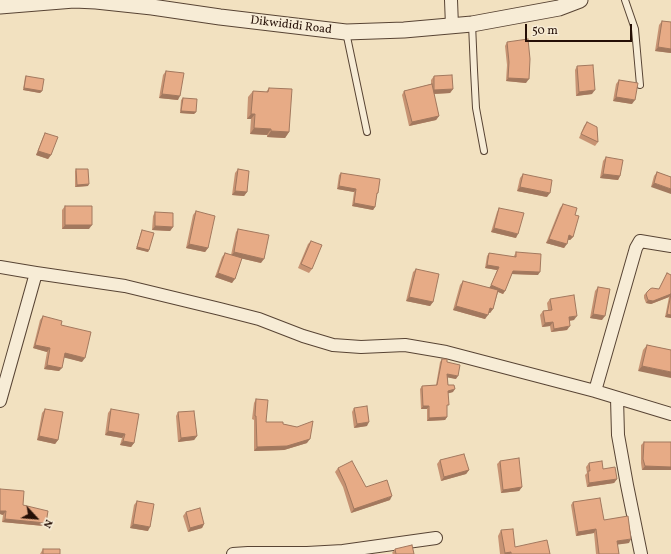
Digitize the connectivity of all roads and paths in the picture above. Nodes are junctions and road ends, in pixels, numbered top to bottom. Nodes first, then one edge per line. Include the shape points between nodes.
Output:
1 (451, 0) edge
2 (580, 0) edge
3 (625, 0) edge
4 (0, 6) edge
5 (472, 24) junction
6 (452, 26) junction
7 (346, 32) junction
8 (640, 85) dead end
9 (367, 132) dead end
10 (484, 151) dead end
11 (671, 246) edge
12 (0, 267) edge
13 (36, 273) junction
14 (595, 391) junction
15 (617, 398) junction
16 (0, 401) edge
17 (671, 414) edge
18 (436, 538) dead end
19 (343, 553) edge
20 (233, 554) edge
21 (641, 554) edge

1 - 6 street
2 - 5 street, Dikwididi Road via 559,8
3 - 8 lane via 635,29
4 - 7 street, Dikwididi Road via 74,0 96,1
5 - 6 street, Dikwididi Road
5 - 10 lane via 476,108
6 - 7 street, Dikwididi Road
7 - 9 lane
11 - 14 street via 640,241 636,248
12 - 13 street
13 - 14 street via 125,286 220,309 259,319 333,345 405,345 446,352
13 - 16 street
14 - 15 street
15 - 17 street
15 - 21 street via 618,435
18 - 19 street
19 - 20 street

